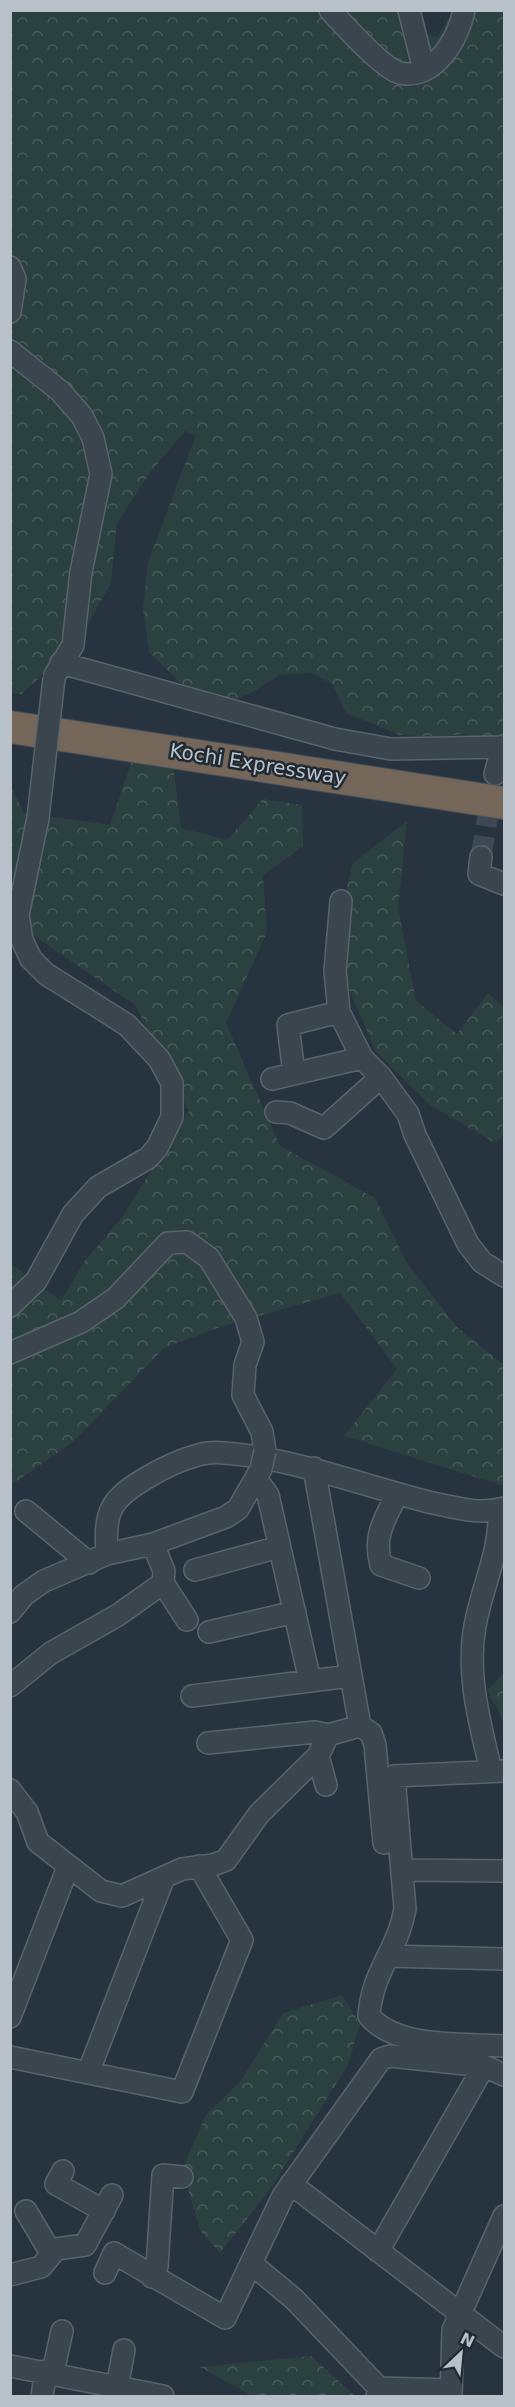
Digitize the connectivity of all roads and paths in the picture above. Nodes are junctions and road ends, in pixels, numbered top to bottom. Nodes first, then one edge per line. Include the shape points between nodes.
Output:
1 (330, 10) edge
2 (409, 10) edge
3 (464, 10) edge
4 (424, 70) junction
5 (10, 267) edge
6 (10, 312) edge
7 (10, 351) edge
8 (57, 670) junction
9 (10, 713) edge
10 (10, 727) edge
11 (504, 747) edge
12 (500, 781) edge
13 (504, 803) edge
14 (481, 857) tunnel mouth
15 (504, 884) edge
16 (341, 901) dead end
17 (339, 1012) junction
18 (362, 1059) junction
19 (294, 1074) junction
20 (381, 1077) junction
21 (272, 1079) dead end
22 (276, 1112) dead end
23 (503, 1267) edge
24 (10, 1306) edge
25 (10, 1353) edge
26 (261, 1466) junction
27 (314, 1468) junction
28 (397, 1494) junction
29 (502, 1509) edge
30 (26, 1511) dead end
31 (153, 1544) junction
32 (279, 1546) junction
33 (98, 1559) junction
34 (498, 1564) edge
35 (195, 1570) dead end
36 (419, 1578) dead end
37 (163, 1583) junction
38 (10, 1612) edge
39 (295, 1612) junction
40 (187, 1620) dead end
41 (209, 1632) dead end
42 (350, 1676) junction
43 (310, 1682) junction
44 (10, 1686) edge
45 (192, 1696) dead end
46 (360, 1726) junction
47 (328, 1735) junction
48 (208, 1743) dead end
49 (318, 1756) junction
50 (498, 1771) edge
51 (326, 1785) dead end
52 (10, 1790) edge
53 (384, 1843) dead end
54 (199, 1866) junction
55 (68, 1867) junction
56 (404, 1870) junction
57 (504, 1871) edge
58 (164, 1877) junction
59 (387, 1956) junction
60 (504, 1959) edge
61 (10, 2017) edge
62 (504, 2046) edge
63 (10, 2057) edge
64 (484, 2066) junction
65 (88, 2073) junction
66 (504, 2075) edge
67 (63, 2171) dead end
68 (182, 2176) dead end
69 (291, 2184) junction
70 (26, 2211) dead end
71 (504, 2216) edge
72 (378, 2250) junction
73 (51, 2253) junction
74 (253, 2265) junction
75 (105, 2273) dead end
76 (10, 2275) edge
77 (152, 2277) junction
78 (460, 2312) junction
79 (62, 2331) dead end
80 (504, 2347) edge
81 (124, 2350) dead end
82 (10, 2366) edge
83 (50, 2372) junction
84 (117, 2386) junction
85 (378, 2392) edge
86 (451, 2393) edge
87 (42, 2397) edge
88 (163, 2397) edge

1 - 4 street via 382,61 400,73
2 - 4 street
3 - 4 street via 444,55
5 - 6 street via 15,279
7 - 8 street via 60,391 82,416 93,438 101,474 81,572 73,645
8 - 11 street via 335,739 391,748
8 - 24 street, bridge via 38,818 18,915 22,940 31,959 46,974 127,1025 159,1059 172,1083 172,1117 148,1158 98,1187 73,1214 36,1281
9 - 12 highway, Kochi Expressway
10 - 13 highway, Kochi Expressway
11 - 12 street
14 - 15 street via 479,874
16 - 17 street via 335,971
17 - 18 street
17 - 19 street via 288,1025
18 - 19 street
18 - 20 street
19 - 21 street
20 - 22 street via 324,1128 290,1113
20 - 23 street via 408,1114 468,1244 482,1262
25 - 26 street via 81,1322 116,1298 168,1244 187,1242 209,1258 246,1318 254,1342 244,1365 243,1395 262,1432
26 - 31 street via 238,1509
26 - 32 street
27 - 28 street
27 - 33 street via 223,1452 199,1455 161,1470 118,1497 111,1508
27 - 42 street
28 - 29 street via 475,1513
28 - 36 street via 376,1547 381,1565
29 - 34 street
30 - 33 street
31 - 33 street
31 - 37 street via 164,1571
32 - 35 street
32 - 39 street
33 - 38 street via 44,1581 24,1595
34 - 50 street via 475,1627 473,1694
37 - 40 street
37 - 44 street via 118,1615 51,1653
39 - 41 street
39 - 43 street
42 - 43 street
42 - 46 street
43 - 45 street
46 - 47 street
46 - 53 street via 371,1733 375,1746
47 - 48 street via 315,1732
47 - 49 street
49 - 51 street
49 - 54 street via 258,1814 226,1860
50 - 56 street via 394,1776
52 - 55 street via 27,1812 38,1842
54 - 58 street
54 - 65 street via 242,1940 182,2092
55 - 58 street via 101,1891 122,1896
55 - 61 street
56 - 57 street
56 - 59 street via 403,1919
58 - 65 street
59 - 60 street
59 - 62 street via 370,1998 369,2016 378,2027 405,2039
63 - 65 street
64 - 66 street
64 - 69 street via 390,2056 381,2059
64 - 72 street
67 - 73 street via 56,2184 108,2203 85,2245
68 - 77 street via 163,2175 157,2266
69 - 72 street
69 - 74 street via 282,2196
70 - 73 street
71 - 78 street
72 - 78 street
73 - 76 street via 40,2267
74 - 77 street via 225,2318
74 - 85 street via 294,2298
75 - 77 street via 114,2253
78 - 80 street
78 - 86 street via 453,2330
79 - 83 street
81 - 84 street
82 - 83 street
83 - 84 street
83 - 87 street
84 - 88 street
85 - 86 street

